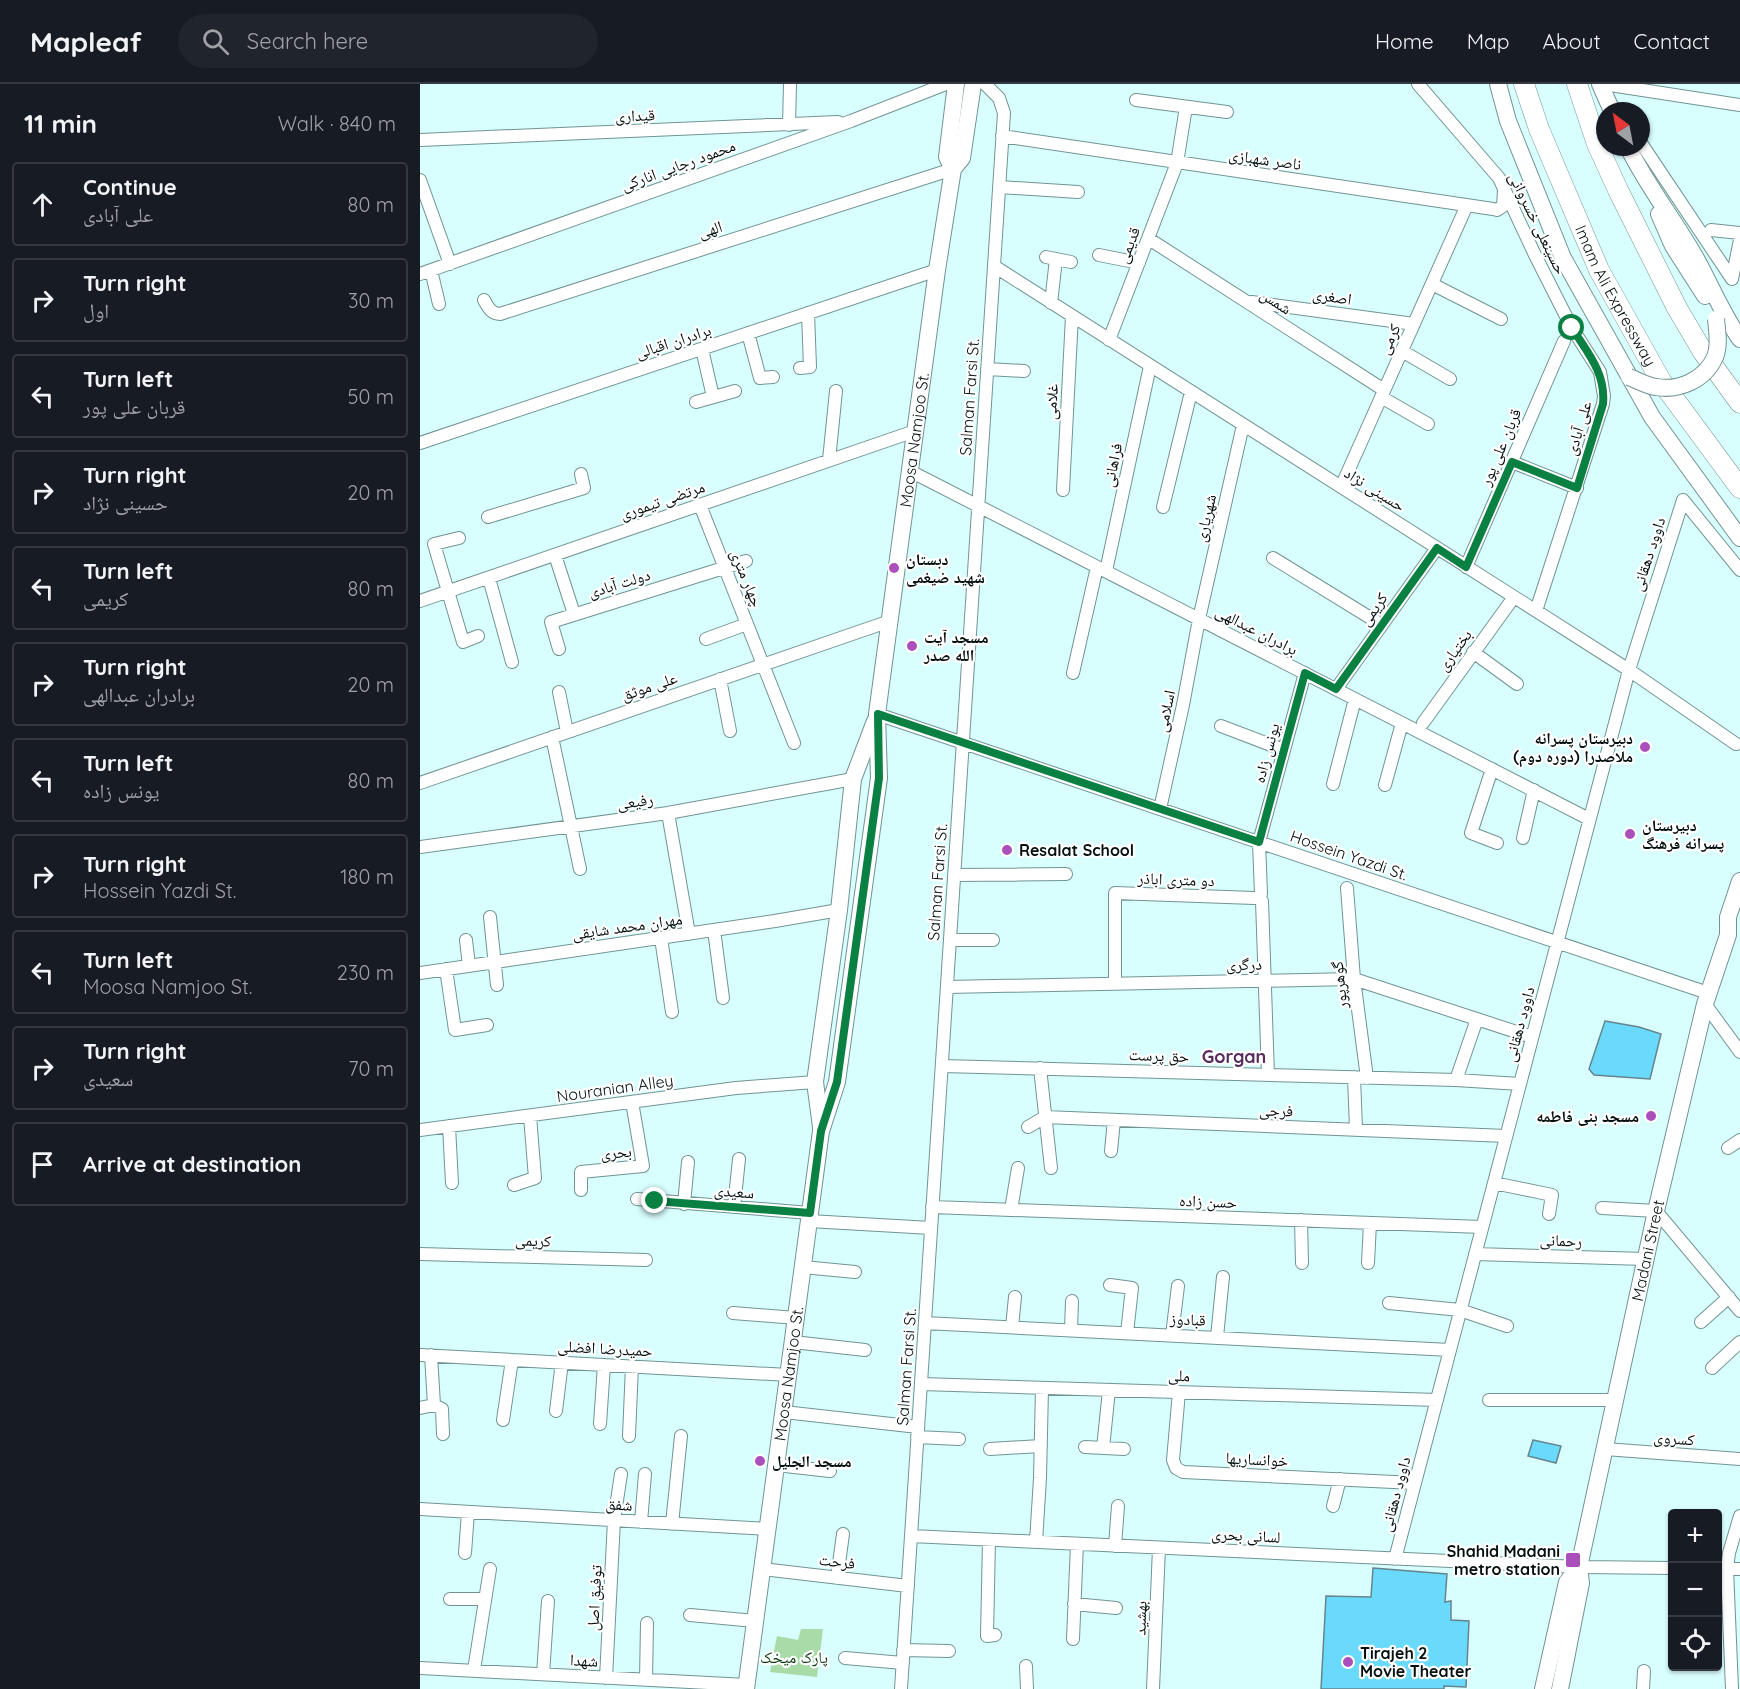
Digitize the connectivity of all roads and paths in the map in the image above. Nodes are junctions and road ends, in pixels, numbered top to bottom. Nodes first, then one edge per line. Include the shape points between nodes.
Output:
1 (790, 84) edge
2 (946, 84) edge
3 (956, 84) edge
4 (973, 84) edge
5 (985, 84) edge
6 (1418, 84) edge
7 (1498, 84) edge
8 (1524, 84) edge
9 (1577, 84) edge
10 (1605, 84) edge
11 (1136, 100) dead end
12 (1610, 102) edge
13 (1740, 105) edge
14 (1186, 107) junction
15 (1227, 112) dead end
16 (851, 122) junction
17 (789, 125) junction
18 (1002, 136) junction
19 (420, 140) edge
20 (1633, 156) edge
21 (1650, 156) edge
22 (1178, 163) junction
23 (953, 169) junction
24 (1642, 174) junction
25 (420, 180) edge
26 (1504, 186) junction
27 (999, 187) junction
28 (1078, 192) dead end
29 (1467, 205) junction
30 (1711, 230) dead end
31 (1740, 232) edge
32 (1149, 239) junction
33 (1740, 240) edge
34 (1099, 255) dead end
35 (1071, 262) dead end
36 (1139, 263) junction
37 (450, 264) junction
38 (994, 266) junction
39 (937, 270) junction
40 (426, 272) edge
41 (1432, 284) junction
42 (484, 300) dead end
43 (1246, 302) junction
44 (1051, 303) junction
45 (439, 304) dead end
46 (808, 313) junction
47 (1072, 316) junction
48 (1501, 319) dead end
49 (1414, 324) junction
50 (1572, 328) joint
51 (748, 333) junction
52 (1740, 339) edge
53 (1109, 340) junction
54 (1564, 341) dead end
55 (702, 349) junction
56 (1402, 351) junction
57 (1150, 366) junction
58 (800, 368) dead end
59 (987, 369) junction
60 (1024, 371) dead end
61 (773, 377) dead end
62 (1629, 377) junction
63 (1450, 380) dead end
64 (735, 391) dead end
65 (836, 391) dead end
66 (1191, 392) junction
67 (1383, 394) junction
68 (713, 398) junction
69 (696, 402) dead end
70 (1740, 403) edge
71 (1428, 424) dead end
72 (1243, 425) junction
73 (915, 431) junction
74 (421, 439) edge
75 (829, 460) junction
76 (1512, 462) junction
77 (910, 471) junction
78 (581, 474) dead end
79 (1341, 487) junction
80 (1577, 488) junction
81 (1740, 488) edge
82 (1063, 489) dead end
83 (700, 505) junction
84 (978, 506) junction
85 (1163, 507) dead end
86 (488, 517) dead end
87 (459, 538) dead end
88 (1740, 538) edge
89 (1437, 548) junction
90 (555, 555) junction
91 (1273, 558) dead end
92 (746, 561) dead end
93 (724, 567) junction
94 (1466, 567) junction
95 (1102, 569) junction
96 (1740, 570) edge
97 (489, 578) junction
98 (448, 592) junction
99 (1514, 597) junction
100 (420, 602) edge
101 (1536, 611) junction
102 (574, 614) junction
103 (1199, 619) junction
104 (890, 621) junction
105 (747, 624) junction
106 (1382, 624) junction
107 (478, 636) dead end
108 (706, 639) dead end
109 (559, 649) dead end
110 (1473, 652) junction
111 (512, 662) dead end
112 (763, 664) junction
113 (1629, 670) junction
114 (1073, 673) dead end
115 (1305, 673) junction
116 (720, 679) junction
117 (1517, 684) dead end
118 (1336, 689) junction
119 (559, 692) dead end
120 (1355, 699) junction
121 (878, 714) junction
122 (1402, 723) junction
123 (1423, 723) dead end
124 (1221, 726) dead end
125 (730, 731) dead end
126 (567, 732) junction
127 (552, 737) junction
128 (963, 742) junction
129 (794, 743) dead end
130 (1736, 744) dead end
131 (1284, 750) junction
132 (1492, 769) junction
133 (853, 779) junction
134 (420, 783) edge
135 (1333, 784) dead end
136 (1385, 785) dead end
137 (1534, 790) junction
138 (1160, 809) junction
139 (668, 813) junction
140 (1590, 819) junction
141 (571, 826) junction
142 (1523, 838) dead end
143 (1259, 842) junction
144 (1497, 843) dead end
145 (420, 847) edge
146 (580, 869) dead end
147 (1066, 874) dead end
148 (954, 875) junction
149 (1740, 881) edge
150 (1347, 888) dead end
151 (1259, 898) junction
152 (839, 910) junction
153 (861, 913) junction
154 (490, 917) dead end
155 (714, 930) junction
156 (1736, 933) edge
157 (689, 934) junction
158 (661, 938) junction
159 (466, 940) dead end
160 (950, 940) junction
161 (993, 940) dead end
162 (1557, 942) junction
163 (494, 962) junction
164 (469, 966) junction
165 (446, 969) junction
166 (420, 973) edge
167 (1354, 979) junction
168 (1264, 980) junction
169 (1114, 984) junction
170 (497, 986) dead end
171 (947, 987) junction
172 (723, 998) dead end
173 (1707, 999) junction
174 (672, 1011) dead end
175 (1477, 1019) junction
176 (487, 1025) dead end
177 (1532, 1036) junction
178 (1740, 1052) edge
179 (942, 1065) junction
180 (1040, 1068) junction
181 (1268, 1075) junction
182 (1361, 1077) junction
183 (1456, 1080) junction
184 (815, 1082) junction
185 (1520, 1084) junction
186 (632, 1102) junction
187 (530, 1116) junction
188 (1045, 1117) junction
189 (1114, 1120) junction
190 (449, 1126) junction
191 (1028, 1127) dead end
192 (420, 1130) edge
193 (1356, 1130) junction
194 (821, 1131) junction
195 (1506, 1136) junction
196 (1740, 1140) edge
197 (1728, 1148) dead end
198 (1111, 1151) dead end
199 (739, 1159) dead end
200 (688, 1162) dead end
201 (1018, 1168) dead end
202 (1051, 1168) dead end
203 (1494, 1183) junction
204 (452, 1184) dead end
205 (514, 1185) dead end
206 (581, 1190) dead end
207 (637, 1199) dead end
208 (684, 1204) junction
209 (734, 1207) junction
210 (932, 1207) junction
211 (1602, 1208) dead end
212 (1011, 1210) junction
213 (1656, 1211) junction
214 (1549, 1214) dead end
215 (810, 1217) junction
216 (1301, 1220) junction
217 (1370, 1223) junction
218 (1482, 1227) junction
219 (931, 1228) junction
220 (420, 1254) edge
221 (1475, 1254) junction
222 (1646, 1259) junction
223 (646, 1260) dead end
224 (1302, 1263) dead end
225 (1368, 1263) dead end
226 (803, 1267) junction
227 (855, 1272) dead end
228 (1223, 1277) dead end
229 (1110, 1285) dead end
230 (1178, 1286) dead end
231 (1015, 1297) dead end
232 (1729, 1297) junction
233 (1072, 1301) dead end
234 (1389, 1303) dead end
235 (1460, 1310) junction
236 (1740, 1311) edge
237 (733, 1313) dead end
238 (796, 1318) junction
239 (1701, 1322) dead end
240 (925, 1323) junction
241 (1507, 1326) dead end
242 (1012, 1327) junction
243 (1071, 1330) junction
244 (1127, 1333) junction
245 (1172, 1335) junction
246 (1217, 1337) junction
247 (1740, 1341) edge
248 (793, 1342) junction
249 (865, 1350) dead end
250 (1450, 1350) junction
251 (425, 1355) edge
252 (512, 1360) junction
253 (562, 1362) junction
254 (604, 1365) junction
255 (632, 1366) junction
256 (1712, 1368) dead end
257 (789, 1375) junction
258 (921, 1384) junction
259 (1042, 1388) junction
260 (1109, 1390) junction
261 (1179, 1392) junction
262 (1437, 1400) junction
263 (1489, 1400) dead end
264 (1615, 1400) junction
265 (434, 1405) junction
266 (420, 1408) edge
267 (556, 1411) dead end
268 (784, 1412) junction
269 (503, 1420) dead end
270 (600, 1424) dead end
271 (918, 1432) junction
272 (443, 1434) dead end
273 (629, 1436) dead end
274 (681, 1436) dead end
275 (959, 1439) dead end
276 (1041, 1446) junction
277 (1085, 1447) dead end
278 (1103, 1448) junction
279 (990, 1449) dead end
280 (1124, 1449) dead end
281 (1605, 1449) junction
282 (1740, 1459) edge
283 (776, 1466) junction
284 (830, 1471) dead end
285 (621, 1473) dead end
286 (645, 1474) dead end
287 (1340, 1479) junction
288 (1415, 1483) junction
289 (1118, 1506) dead end
290 (1334, 1506) dead end
291 (420, 1509) edge
292 (468, 1512) junction
293 (1740, 1516) edge
294 (614, 1520) junction
295 (640, 1522) junction
296 (672, 1524) junction
297 (768, 1529) junction
298 (843, 1534) dead end
299 (911, 1536) junction
300 (989, 1540) junction
301 (1036, 1542) junction
302 (1077, 1544) junction
303 (1114, 1546) junction
304 (1159, 1548) junction
305 (465, 1553) dead end
306 (1395, 1559) junction
307 (1579, 1567) junction
308 (1668, 1568) edge
309 (490, 1569) dead end
310 (762, 1569) junction
311 (1728, 1569) edge
312 (837, 1578) junction
313 (908, 1586) junction
314 (450, 1599) dead end
315 (485, 1599) junction
316 (548, 1601) dead end
317 (1074, 1604) junction
318 (1116, 1608) dead end
319 (690, 1615) dead end
320 (755, 1621) junction
321 (647, 1623) dead end
322 (995, 1635) dead end
323 (1073, 1639) dead end
324 (949, 1651) dead end
325 (903, 1656) junction
326 (845, 1658) dead end
327 (1026, 1666) dead end
328 (420, 1668) edge
329 (474, 1670) junction
330 (1644, 1671) dead end
331 (543, 1674) junction
332 (646, 1680) junction
333 (614, 1682) edge
334 (746, 1687) edge
335 (901, 1689) edge
336 (1027, 1689) edge
337 (1154, 1689) edge
338 (1543, 1689) edge
339 (1560, 1689) edge
340 (1643, 1689) edge
341 (1732, 1689) edge

1 - 17 street
2 - 16 street, محمود رجایی انارکی
3 - 23 main road, Moosa Namjoo St. via 947,157
4 - 23 main road, Moosa Namjoo St. via 962,158
5 - 18 street, Salman Farsi St. via 999,98 1004,113
6 - 26 street, حسینعلی خسروانی
7 - 62 main road via 1508,121 1563,258
8 - 81 highway, Imam Ali Expressway via 1599,270 1661,381
9 - 70 highway via 1597,144 1677,308
10 - 12 main road
10 - 13 street
11 - 14 street
14 - 15 street
14 - 22 street, قدیمی
16 - 17 street, قیداری
16 - 37 street, محمود رجایی انارکی
17 - 19 street, قیداری
18 - 22 street, ناصر شهبازی
18 - 27 street, Salman Farsi St.
20 - 24 main road
21 - 33 street via 1731,279
22 - 29 street, ناصر شهبازی
22 - 32 street, قدیمی
23 - 39 main road, Moosa Namjoo St.
23 - 42 street, الهی via 500,314 490,310
24 - 52 main road via 1698,262
24 - 62 main road, bridge via 1673,246 1709,302 1718,339 1706,370 1690,383 1671,389 1653,387
25 - 37 street
26 - 29 street, ناصر شهبازی via 1500,208
26 - 50 street, حسینعلی خسروانی
27 - 28 street
27 - 38 street, Salman Farsi St.
29 - 41 street, کرمی
30 - 31 street
32 - 36 street, قدیمی
32 - 43 street, شمس
34 - 36 street
35 - 44 street via 1051,258
36 - 53 street, قدیمی
37 - 40 street, محمود رجایی انارکی
38 - 44 street, حسینی نژاد
38 - 59 street, Salman Farsi St.
39 - 46 street, برادران اقبالی
39 - 73 main road, Moosa Namjoo St.
40 - 45 street
41 - 48 street
41 - 49 street, کرمی
43 - 49 street, اصغری
43 - 67 street, شمس
44 - 47 street, حسینی نژاد
46 - 51 street, برادران اقبالی
46 - 58 street via 810,367
47 - 53 street, حسینی نژاد
47 - 82 street, غلامی
49 - 56 street, کرمی
50 - 80 street, علی آبادی via 1600,372 1604,396
51 - 55 street, برادران اقبالی
51 - 61 street via 760,378
53 - 57 street, حسینی نژاد
54 - 76 street, قربان علی پور
55 - 68 street
55 - 74 street, برادران اقبالی
56 - 63 street
56 - 67 street, کرمی
57 - 66 street, حسینی نژاد
57 - 95 street, فراهانی
59 - 60 street
59 - 84 street, Salman Farsi St.
62 - 88 main road via 1652,417
64 - 68 street
65 - 75 street
66 - 72 street, حسینی نژاد
66 - 85 street
67 - 71 street, شمس
67 - 79 street, کرمی
68 - 69 street
72 - 79 street, حسینی نژاد
72 - 103 street, شهریاری
73 - 75 street, مرتضی تیموری
73 - 77 main road, Moosa Namjoo St.
75 - 83 street, مرتضی تیموری
76 - 80 street
76 - 94 street, قربان علی پور
77 - 84 street, برادران عبدالهی
77 - 104 main road, Moosa Namjoo St.
78 - 86 street via 584,488
79 - 89 street, حسینی نژاد
80 - 101 street, علی آبادی
83 - 90 street, مرتضی تیموری
83 - 93 street, چهار متری
84 - 95 street, برادران عبدالهی
84 - 128 street, Salman Farsi St.
87 - 98 street via 434,544
89 - 94 street, حسینی نژاد
89 - 106 street, کریمی
90 - 97 street, مرتضی تیموری
90 - 102 street
91 - 106 street
92 - 93 street, دولت آبادی
93 - 102 street, دولت آبادی
93 - 105 street, چهار متری
94 - 99 street, حسینی نژاد
95 - 103 street, برادران عبدالهی
95 - 114 street, فراهانی
96 - 113 street, داوود دهقانی via 1683,500
97 - 98 street, مرتضی تیموری
97 - 111 street
98 - 100 street, مرتضی تیموری
98 - 107 street via 463,642
99 - 101 street, حسینی نژاد
99 - 110 street, بختیاری
101 - 113 street, حسینی نژاد
102 - 109 street, دولت آبادی via 551,622
103 - 115 street, برادران عبدالهی
103 - 138 street, اسلامی
104 - 112 street, علی موثق
104 - 121 main road, Moosa Namjoo St.
105 - 108 street
105 - 112 street, چهار متری
106 - 118 street, کریمی
110 - 117 street
110 - 123 street, بختیاری
112 - 116 street, علی موثق
112 - 129 street, چهار متری
113 - 130 street, حسینی نژاد
113 - 140 street, داوود دهقانی
115 - 118 street, برادران عبدالهی
115 - 131 street, یونس زاده
116 - 125 street
116 - 126 street, علی موثق
118 - 120 street, برادران عبدالهی
119 - 126 street
120 - 122 street, برادران عبدالهی
120 - 135 street
121 - 128 street, Hossein Yazdi St.
121 - 133 main road, Moosa Namjoo St.
121 - 153 main road, Moosa Namjoo St. via 879,778
122 - 132 street, برادران عبدالهی
122 - 136 street
124 - 131 street
126 - 127 street, علی موثق
127 - 134 street, علی موثق
127 - 141 street
128 - 138 street, Hossein Yazdi St.
128 - 148 street, Salman Farsi St.
131 - 143 street, یونس زاده
132 - 137 street, برادران عبدالهی
132 - 144 street via 1472,833
133 - 139 street, رفیعی
133 - 152 main road, Moosa Namjoo St.
137 - 140 street, برادران عبدالهی
137 - 142 street
138 - 143 street, Hossein Yazdi St.
139 - 141 street, رفیعی
139 - 157 street
140 - 162 street, داوود دهقانی
141 - 145 street, رفیعی
141 - 146 street
143 - 151 street, یونس زاده
143 - 162 street, Hossein Yazdi St.
147 - 148 street
148 - 160 street, Salman Farsi St.
149 - 156 main road, Madani Street via 1728,916
150 - 167 street, گوهرپور
151 - 168 street, یونس زاده
151 - 169 street, دو متری اباذر via 1115,893
152 - 153 main road
152 - 155 street, مهران محمد شایقی
152 - 184 main road, Moosa Namjoo St.
153 - 194 main road, Moosa Namjoo St. via 837,1082
154 - 163 street
155 - 157 street, مهران محمد شایقی
155 - 172 street
156 - 173 main road, Madani Street
157 - 158 street, مهران محمد شایقی
158 - 163 street, مهران محمد شایقی
158 - 174 street
159 - 164 street
160 - 161 street
160 - 171 street, Salman Farsi St.
162 - 173 street, Hossein Yazdi St.
162 - 177 street, داوود دهقانی
163 - 164 street, مهران محمد شایقی
163 - 170 street
164 - 165 street, مهران محمد شایقی
165 - 166 street, مهران محمد شایقی
165 - 176 street via 454,1030
167 - 168 street, درگری
167 - 175 street, درگری
167 - 182 street, گوهرپور
168 - 169 street, درگری
168 - 181 street, یونس زاده
169 - 171 street, درگری
171 - 179 street, Salman Farsi St.
173 - 178 street
173 - 213 main road, Madani Street
175 - 177 street, درگری
175 - 183 street
177 - 185 street, داوود دهقانی
179 - 180 street, حق پرست
179 - 210 street, Salman Farsi St.
180 - 181 street, حق پرست
180 - 188 street
181 - 182 street, حق پرست
182 - 183 street, حق پرست
182 - 193 street, گوهرپور
183 - 185 street, حق پرست
184 - 186 street, Nouranian Alley
184 - 194 main road, Moosa Namjoo St.
185 - 195 street, داوود دهقانی
186 - 187 street, Nouranian Alley
186 - 206 street, بحری via 644,1166 581,1172
187 - 190 street, Nouranian Alley
187 - 205 street via 535,1178
188 - 189 street, فرجی
188 - 191 street
188 - 202 street
189 - 193 street, فرجی
189 - 198 street
190 - 192 street, Nouranian Alley
190 - 204 street
193 - 195 street, فرجی
194 - 215 main road, Moosa Namjoo St.
195 - 203 street, داوود دهقانی
196 - 197 street
199 - 209 street
200 - 208 street
201 - 212 street
203 - 214 street via 1552,1195
203 - 218 street, داوود دهقانی
207 - 208 street, سعیدی
208 - 209 street, سعیدی
209 - 215 street, سعیدی
210 - 212 street, حسن زاده
210 - 219 street, Salman Farsi St.
211 - 213 street
212 - 216 street, حسن زاده
213 - 222 main road, Madani Street
213 - 232 street
215 - 219 street, سعیدی
215 - 226 main road, Moosa Namjoo St.
216 - 217 street, حسن زاده
216 - 224 street
217 - 218 street, حسن زاده
217 - 225 street
218 - 221 street, داوود دهقانی
219 - 240 street, Salman Farsi St.
220 - 223 street, کریمی
221 - 222 street, رحمانی
221 - 235 street, داوود دهقانی
222 - 264 main road, Madani Street
226 - 227 street
226 - 238 main road, Moosa Namjoo St.
228 - 246 street
229 - 244 street via 1132,1288
230 - 245 street
231 - 242 street
232 - 236 street
232 - 239 street
233 - 243 street
234 - 235 street
235 - 241 street
235 - 250 street, داوود دهقانی
237 - 238 street
238 - 248 main road, Moosa Namjoo St.
240 - 242 street, قبادوز
240 - 258 street, Salman Farsi St.
242 - 243 street, قبادوز
243 - 244 street, قبادوز
244 - 245 street, قبادوز
245 - 246 street, قبادوز
246 - 250 street, قبادوز
247 - 256 street
248 - 249 street
248 - 257 main road, Moosa Namjoo St.
250 - 262 street, داوود دهقانی
251 - 252 street, حمیدرضا افضلی
251 - 265 street
252 - 253 street, حمیدرضا افضلی
252 - 269 street
253 - 254 street, حمیدرضا افضلی
253 - 267 street
254 - 255 street, حمیدرضا افضلی
254 - 270 street
255 - 257 street, حمیدرضا افضلی
255 - 273 street
257 - 268 main road, Moosa Namjoo St.
258 - 259 street, ملی
258 - 271 street, Salman Farsi St.
259 - 260 street, ملی
259 - 276 street
260 - 261 street, ملی
260 - 278 street
261 - 262 street, ملی
261 - 287 street, خوانساریها via 1173,1460 1183,1472
262 - 288 street, داوود دهقانی
263 - 264 street
264 - 281 main road, Madani Street
265 - 266 street
265 - 272 street via 442,1409
268 - 271 street
268 - 283 main road, Moosa Namjoo St.
271 - 275 street
271 - 299 street, Salman Farsi St.
274 - 296 street
276 - 279 street
276 - 301 street
277 - 278 street
278 - 280 street
281 - 282 street, کسروی
281 - 307 main road, Madani Street
283 - 284 street
283 - 297 main road, Moosa Namjoo St.
285 - 294 street, توفیق اصل
286 - 295 street
287 - 288 street, خوانساریها
287 - 290 street
288 - 306 street, داوود دهقانی
289 - 303 street
291 - 292 street, شفق
292 - 294 street, شفق
292 - 305 street
293 - 311 street
294 - 295 street, شفق
294 - 333 street, توفیق اصل
295 - 296 street, شفق
296 - 297 street, شفق
297 - 310 main road, Moosa Namjoo St.
298 - 312 street
299 - 300 street, لسانی بحری
299 - 313 street, Salman Farsi St.
300 - 301 street, لسانی بحری
300 - 322 street via 987,1636
301 - 302 street, لسانی بحری
302 - 303 street, لسانی بحری
302 - 317 street
303 - 304 street, لسانی بحری
304 - 306 street, لسانی بحری
304 - 337 street, بهشید
306 - 307 street, لسانی بحری
307 - 308 street, لسانی بحری
307 - 338 main road, Madani Street via 1567,1582
307 - 339 main road, Madani Street via 1581,1583
309 - 315 street
310 - 312 street, فرحت
310 - 320 main road, Moosa Namjoo St.
311 - 341 street
312 - 313 street, فرحت
313 - 325 street, Salman Farsi St.
314 - 315 street
315 - 329 street
316 - 331 street
317 - 318 street
317 - 323 street
319 - 320 street
320 - 334 main road, Moosa Namjoo St.
321 - 332 street
324 - 325 street
325 - 326 street
325 - 335 street, Salman Farsi St.
327 - 336 street
328 - 329 street, شهدا
329 - 331 street, شهدا
330 - 340 street
331 - 333 street, شهدا
332 - 333 street, شهدا
332 - 334 street, شهدا

